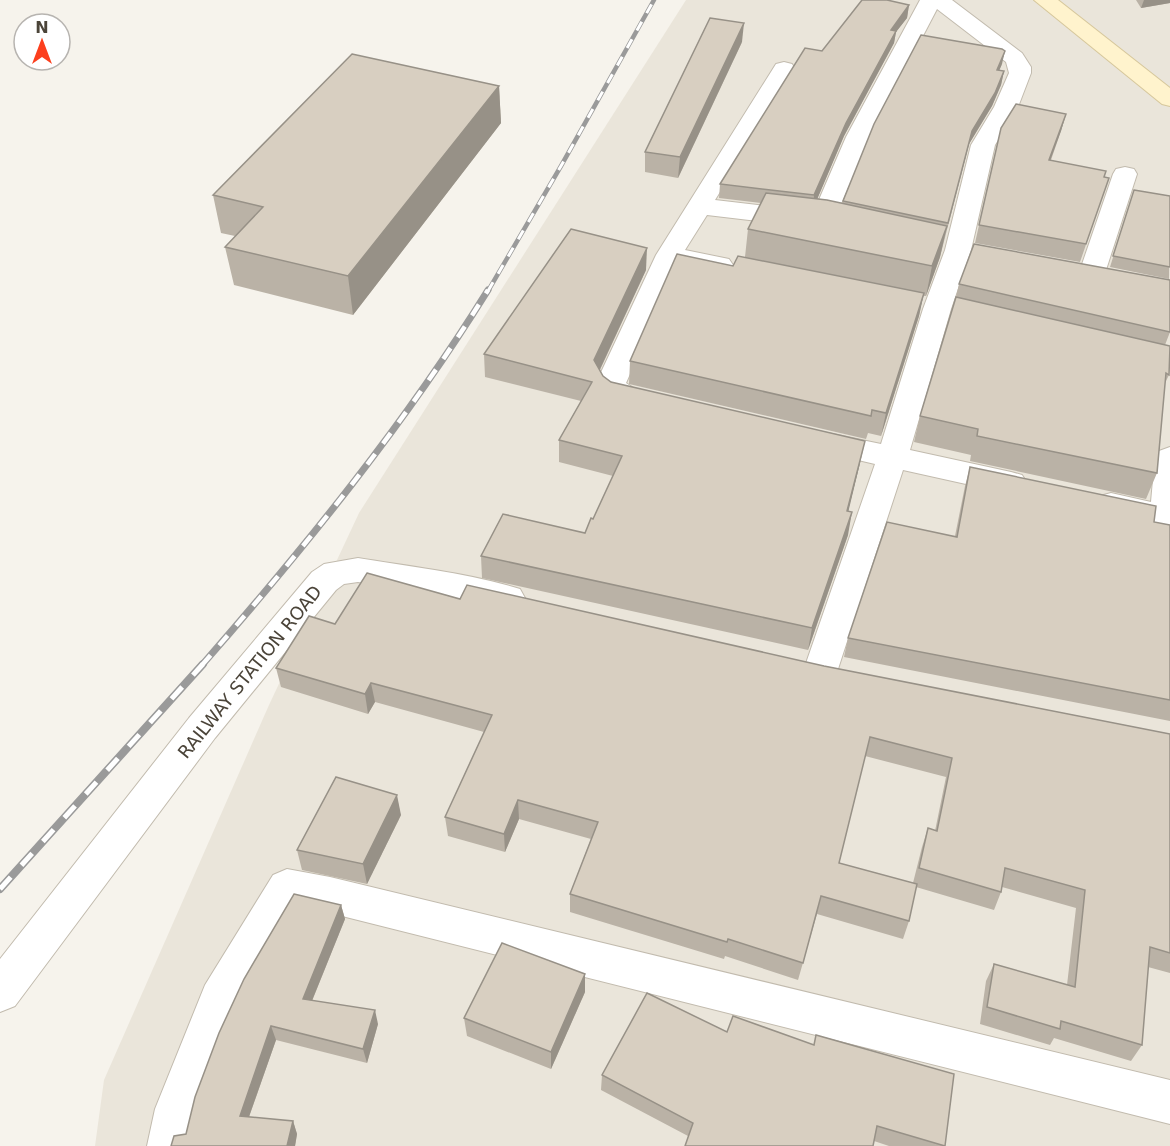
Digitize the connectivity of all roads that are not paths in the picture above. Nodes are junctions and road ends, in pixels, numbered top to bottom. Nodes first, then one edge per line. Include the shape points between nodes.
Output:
1 (931, 0) edge
2 (939, 0) edge
3 (1045, 0) edge
4 (784, 69) dead end
5 (1170, 99) edge
6 (1125, 174) dead end
7 (698, 206) junction
8 (669, 255) junction
9 (739, 269) edge
10 (1093, 274) edge
11 (678, 408) edge
12 (791, 434) edge
13 (892, 458) junction
14 (1170, 458) edge
15 (1040, 489) edge
16 (1086, 499) edge
17 (1168, 517) edge
18 (536, 605) edge
19 (787, 661) edge
20 (821, 669) junction
21 (856, 675) edge
22 (0, 992) edge
23 (1170, 1102) edge
24 (169, 1146) edge

1 - 7 street via 858,137 835,223
2 - 13 street via 1014,58 1020,73 1006,107 983,145 958,249
3 - 5 main road
4 - 7 street
6 - 10 street
7 - 8 street
8 - 9 street
8 - 11 street via 611,383 621,395
12 - 13 street
13 - 15 street
13 - 20 street
14 - 17 street
16 - 17 street
18 - 22 street, RAILWAY STATION ROAD via 358,570 336,573 324,581 202,728
19 - 20 street
20 - 21 street
23 - 24 street via 287,887 220,999 177,1109

